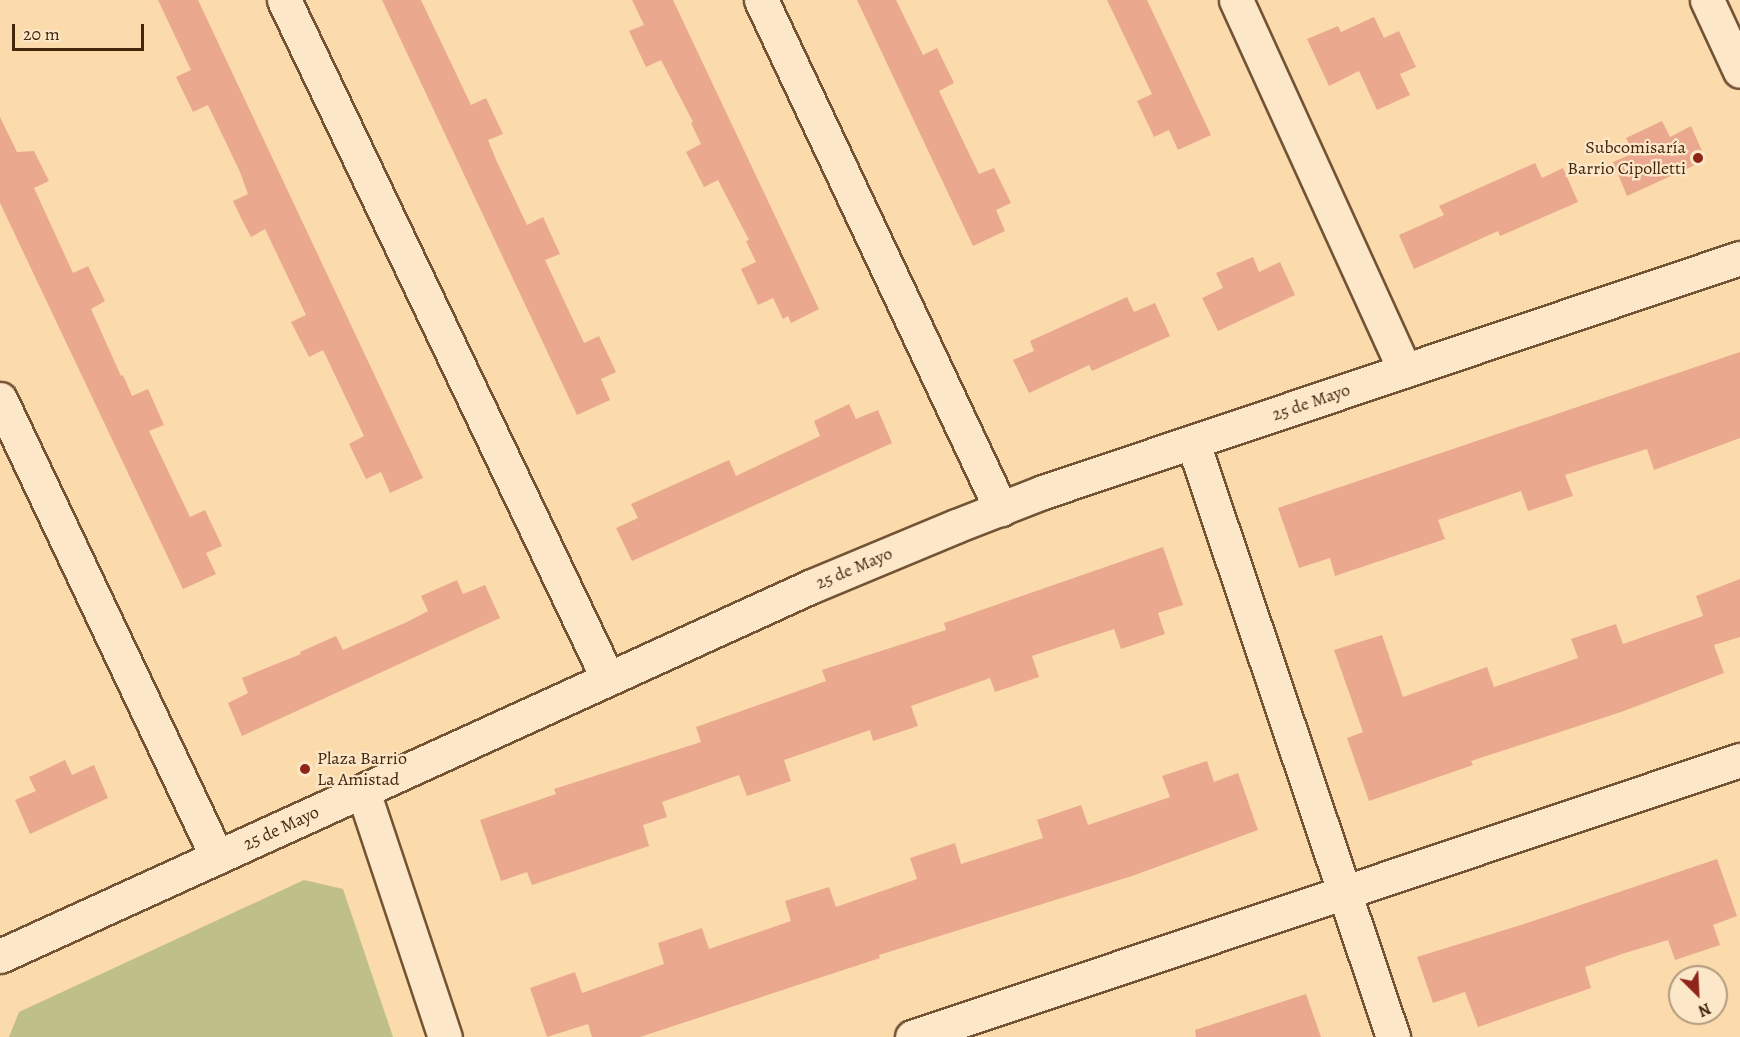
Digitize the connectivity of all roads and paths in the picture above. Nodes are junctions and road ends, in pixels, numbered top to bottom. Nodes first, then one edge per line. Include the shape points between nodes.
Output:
1 (284, 0) edge
2 (761, 0) edge
3 (1236, 0) edge
4 (1707, 0) edge
5 (1740, 71) edge
6 (1740, 258) edge
7 (1406, 370) junction
8 (0, 399) edge
9 (1193, 443) junction
10 (1001, 509) junction
11 (608, 679) junction
12 (1740, 760) edge
13 (363, 791) junction
14 (217, 857) junction
15 (1344, 893) junction
16 (0, 956) edge
17 (445, 1037) edge
18 (912, 1037) edge
19 (1393, 1037) edge

1 - 11 street
2 - 10 street
3 - 7 street
4 - 5 street
6 - 7 street, 25 de Mayo
7 - 9 street, 25 de Mayo
8 - 14 street
9 - 10 street, 25 de Mayo
9 - 15 street
10 - 11 street, 25 de Mayo via 845,571
11 - 13 street, 25 de Mayo
12 - 15 street
13 - 14 street, 25 de Mayo
13 - 17 street
14 - 16 street, 25 de Mayo
15 - 18 street
15 - 19 street

